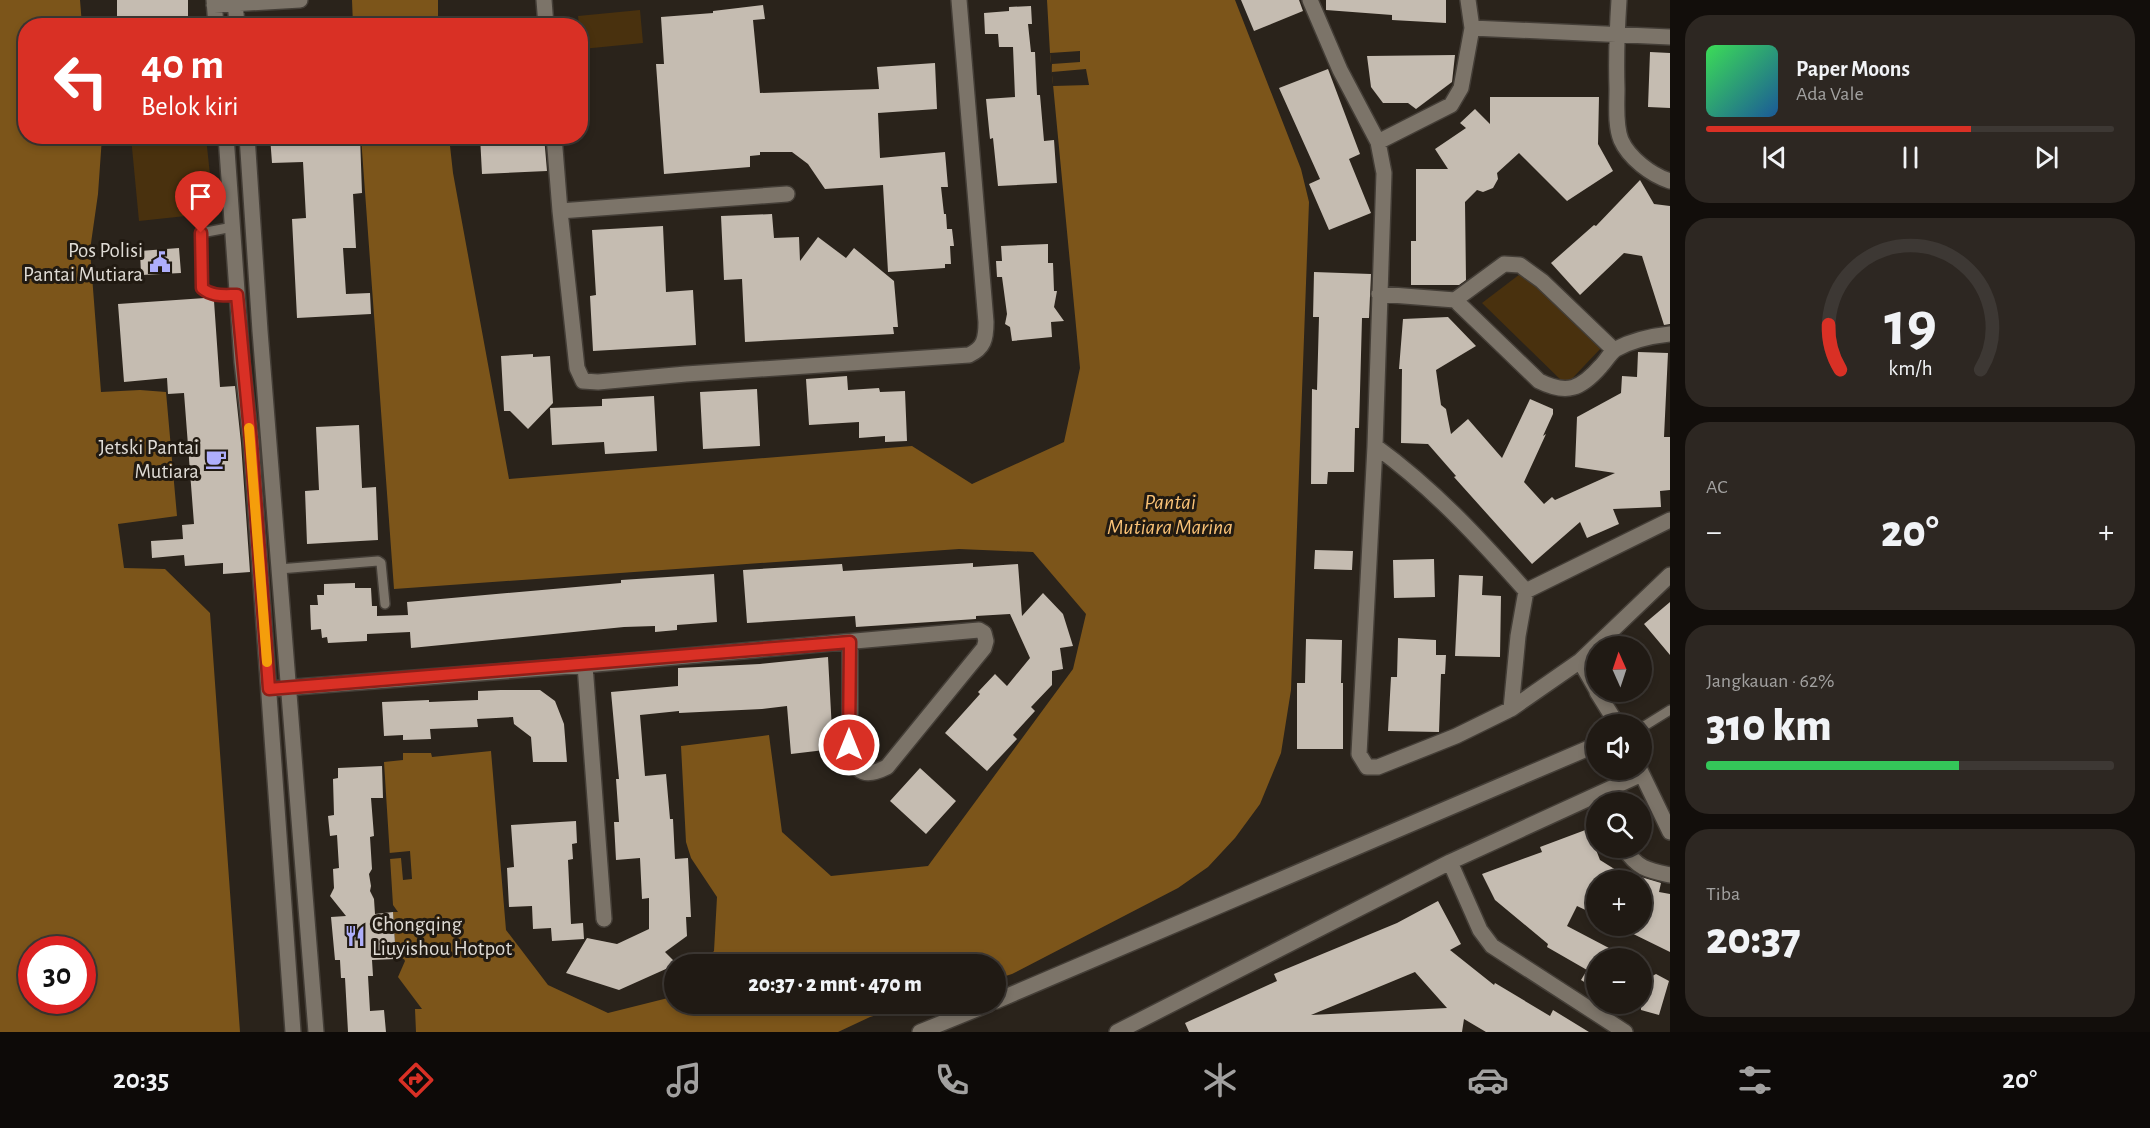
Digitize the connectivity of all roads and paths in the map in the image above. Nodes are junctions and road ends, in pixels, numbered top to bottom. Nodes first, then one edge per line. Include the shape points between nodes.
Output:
1 (300, 0) edge
2 (544, 0) edge
3 (959, 0) edge
4 (1311, 0) edge
5 (1468, 0) edge
6 (1619, 0) edge
7 (214, 2) edge
8 (235, 2) edge
9 (215, 18) edge
10 (236, 18) edge
11 (545, 18) edge
12 (1472, 28) junction
13 (1616, 35) junction
14 (1670, 37) edge
15 (1378, 142) junction
16 (227, 144) edge
17 (249, 144) edge
18 (555, 144) edge
19 (1670, 181) edge
20 (787, 194) dead end
21 (560, 211) junction
22 (232, 227) junction
23 (1379, 294) junction
24 (237, 295) junction
25 (1455, 300) junction
26 (1670, 334) edge
27 (1614, 350) junction
28 (1375, 446) junction
29 (1670, 520) edge
30 (279, 569) junction
31 (1670, 575) edge
32 (1526, 591) junction
33 (384, 604) dead end
34 (850, 642) junction
35 (1580, 661) junction
36 (585, 665) junction
37 (1586, 671) edge
38 (288, 688) junction
39 (269, 689) junction
40 (1511, 709) junction
41 (1670, 710) edge
42 (1652, 721) edge
43 (1586, 749) edge
44 (1628, 780) edge
45 (1645, 780) edge
46 (1609, 792) edge
47 (1586, 804) edge
48 (1670, 832) edge
49 (1630, 858) edge
50 (1450, 862) junction
51 (1670, 875) edge
52 (604, 919) dead end
53 (1006, 997) edge
54 (964, 1014) edge
55 (293, 1032) edge
56 (316, 1032) edge
57 (920, 1032) edge
58 (1117, 1032) edge
59 (1625, 1032) edge

1 - 8 street
2 - 11 street
3 - 21 street via 986,322 984,342 976,352 586,382 577,368
4 - 15 street via 1340,70
5 - 12 street
6 - 13 street
7 - 8 street
7 - 9 street
8 - 10 street
12 - 13 street
12 - 15 street via 1461,87 1451,105
13 - 14 street
13 - 19 street via 1621,139 1634,158
15 - 23 street via 1384,173
16 - 22 street
17 - 30 street
18 - 21 street
20 - 21 street
22 - 24 street
22 - 24 lane via 201,233 202,288 216,296
23 - 25 street
23 - 28 street
24 - 39 street
25 - 27 street via 1504,264 1520,264
25 - 27 street via 1539,381 1554,388 1578,386
26 - 27 street via 1643,338
28 - 32 street via 1441,499
28 - 40 street via 1358,747 1362,762 1367,767 1378,767
29 - 32 street
30 - 33 lane via 378,561
30 - 38 street
31 - 35 street
32 - 40 street
34 - 34 street via 979,630 986,641 887,767 866,774 860,771 850,752
34 - 36 street
35 - 37 street
35 - 40 street
36 - 38 street
36 - 52 street
38 - 39 street
38 - 56 street
39 - 55 street
41 - 42 lane
43 - 53 street
44 - 46 street
45 - 48 street
47 - 50 street
49 - 51 street via 1647,870
50 - 58 street
50 - 59 street via 1480,930 1492,946
54 - 57 street

